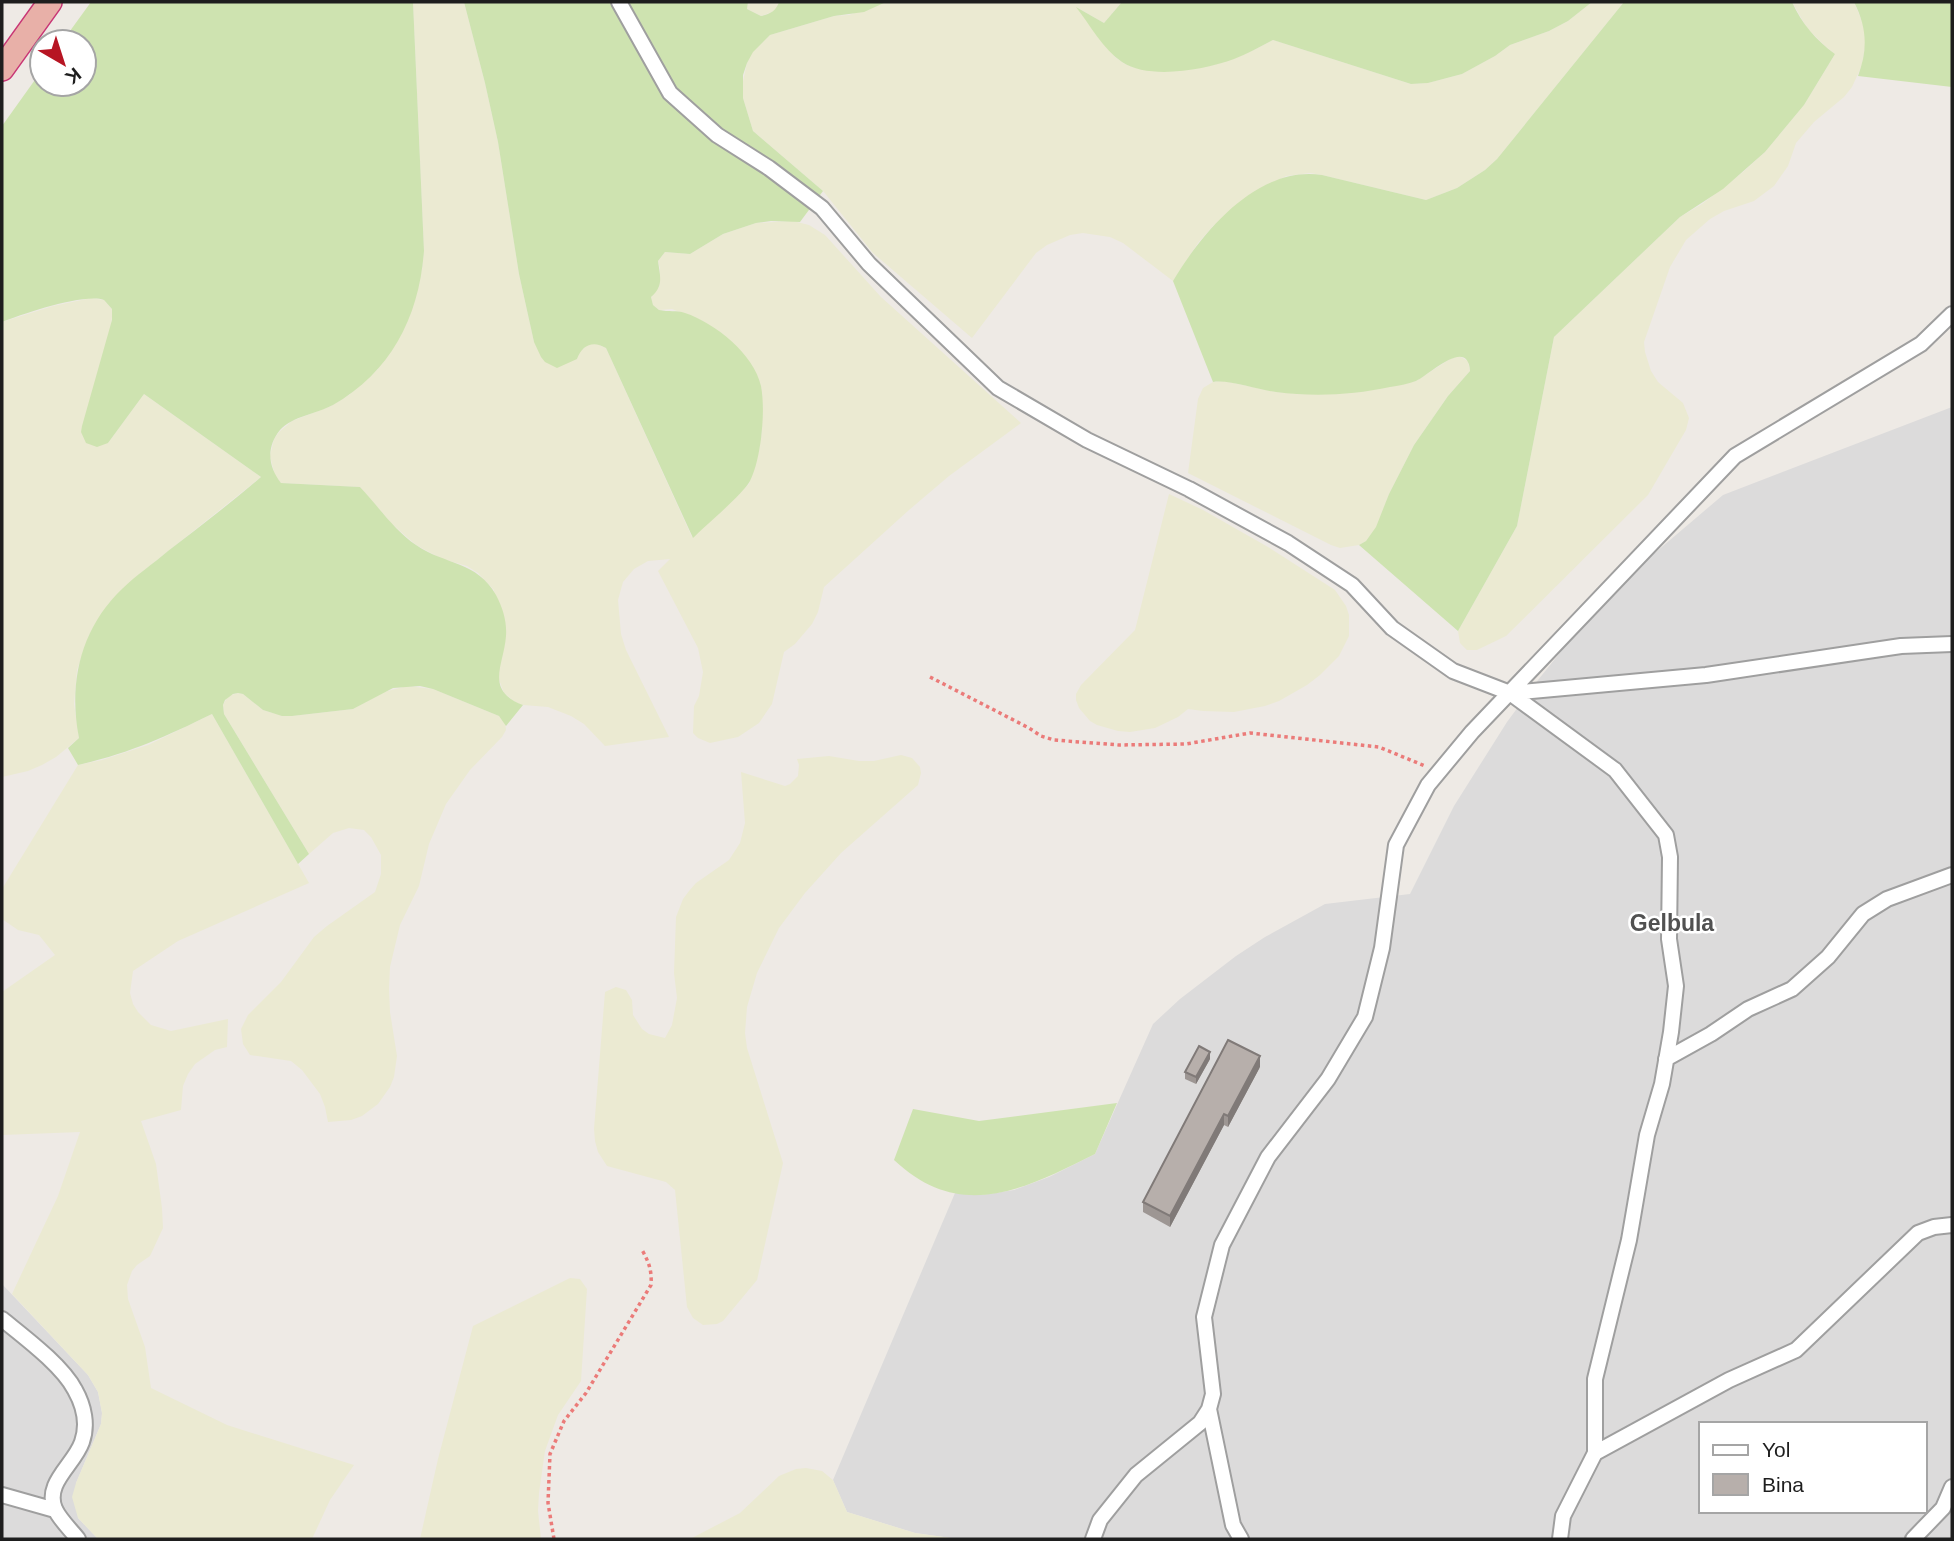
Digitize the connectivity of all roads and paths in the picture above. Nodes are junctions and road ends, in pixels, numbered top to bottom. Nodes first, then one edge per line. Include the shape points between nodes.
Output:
1 (50, 2) edge
2 (619, 2) edge
3 (2, 69) edge
4 (1952, 314) edge
5 (1952, 644) edge
6 (930, 677) dead end
7 (1510, 693) junction
8 (1439, 772) junction
9 (1952, 875) edge
10 (1666, 1059) junction
11 (1952, 1224) edge
12 (642, 1250) dead end
13 (2, 1319) edge
14 (1209, 1409) junction
15 (1595, 1452) junction
16 (1952, 1487) edge
17 (2, 1495) edge
18 (55, 1510) junction
19 (78, 1539) edge
20 (555, 1539) edge
21 (1093, 1539) edge
22 (1241, 1539) edge
23 (1560, 1539) edge
24 (1913, 1539) edge

1 - 3 highway
2 - 7 street via 670,93 717,135 822,208 869,264 998,388 1087,440 1288,542 1352,585 1392,628 1453,671
4 - 7 street via 1920,344 1735,456
5 - 7 street via 1901,646 1706,675
6 - 8 path via 1054,740 1186,744 1250,733 1379,747
7 - 8 street
7 - 10 street via 1615,770 1666,835 1676,986
8 - 14 street via 1395,845 1382,948 1366,1017 1328,1079 1268,1157 1222,1245 1205,1317 1213,1394
9 - 10 street via 1887,899 1863,914 1828,957 1792,989 1748,1009
10 - 15 street via 1595,1380
11 - 15 street via 1918,1233 1796,1350 1729,1380
12 - 20 path via 649,1261 651,1285 564,1421 551,1454 548,1503
13 - 18 street via 62,1372 82,1407 82,1442 54,1486
14 - 21 street via 1200,1423 1136,1475 1100,1520
14 - 22 street via 1233,1525
15 - 23 street via 1563,1516
16 - 24 street via 1943,1508
17 - 18 street
18 - 19 street

